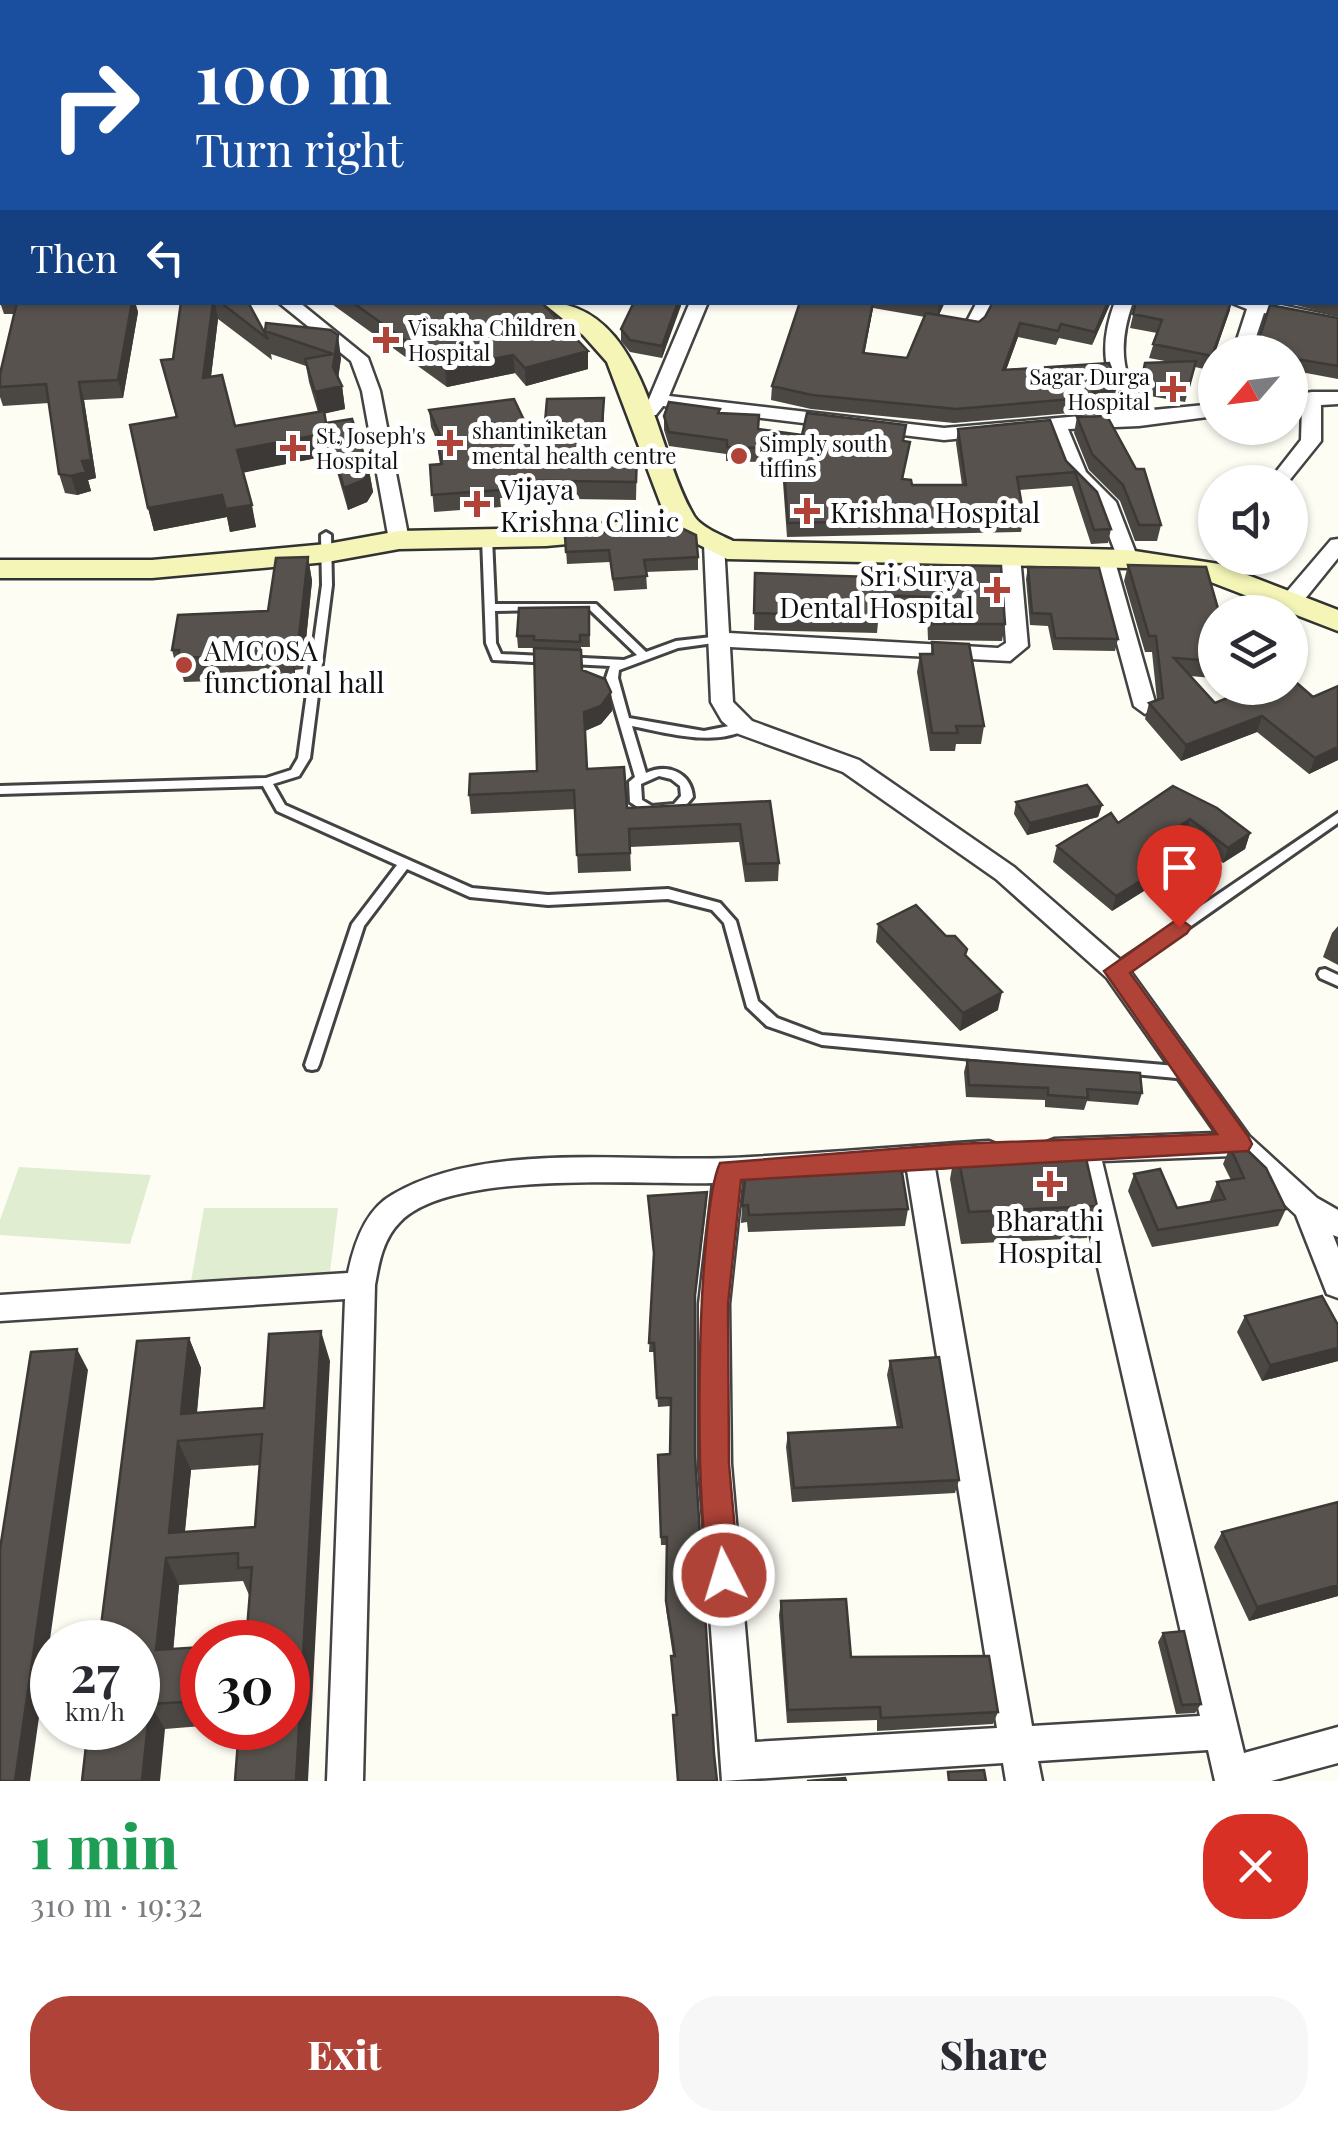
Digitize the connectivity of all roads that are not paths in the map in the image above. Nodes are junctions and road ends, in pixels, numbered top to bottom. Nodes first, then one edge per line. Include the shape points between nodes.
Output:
1 (291, 305) edge
2 (558, 305) edge
3 (698, 305) edge
4 (984, 305) edge
5 (1123, 305) edge
6 (1249, 305) edge
7 (1254, 305) edge
8 (1338, 322) edge
9 (974, 324) edge
10 (1244, 335) edge
11 (1312, 398) junction
12 (1338, 398) edge
13 (1308, 399) edge
14 (651, 408) junction
15 (1198, 412) edge
16 (1139, 420) junction
17 (1058, 427) junction
18 (1292, 465) edge
19 (681, 518) junction
20 (398, 534) junction
21 (486, 538) junction
22 (326, 544) junction
23 (714, 544) junction
24 (1338, 545) edge
25 (0, 552) edge
26 (1010, 556) junction
27 (1116, 558) junction
28 (153, 561) junction
29 (1198, 563) edge
30 (0, 569) edge
31 (1238, 575) edge
32 (1281, 595) edge
33 (1296, 595) edge
34 (1308, 607) edge
35 (491, 608) junction
36 (1338, 621) edge
37 (716, 639) junction
38 (642, 656) junction
39 (622, 662) junction
40 (1144, 706) dead end
41 (624, 721) junction
42 (744, 727) junction
43 (641, 777) junction
44 (266, 782) junction
45 (0, 790) edge
46 (1338, 817) edge
47 (404, 864) junction
48 (1116, 971) junction
49 (312, 1065) dead end
50 (1190, 1074) junction
51 (1239, 1144) junction
52 (1086, 1150) junction
53 (919, 1157) junction
54 (729, 1170) junction
55 (1307, 1207) junction
56 (1338, 1224) edge
57 (360, 1284) junction
58 (1338, 1285) edge
59 (0, 1308) edge
60 (1222, 1732) junction
61 (1338, 1745) edge
62 (1021, 1764) edge
63 (740, 1771) edge
64 (1232, 1777) edge
65 (345, 1781) edge

1 - 20 street via 358,358 371,391
2 - 14 street via 592,330
3 - 14 street
4 - 9 street
5 - 16 street via 1109,340 1119,386
6 - 10 street
7 - 8 street
11 - 12 street
11 - 13 street
11 - 18 street via 1311,441
14 - 17 street via 926,433
14 - 19 street
15 - 16 street
16 - 17 street
17 - 27 street via 1077,474 1106,502
19 - 20 street
19 - 21 street
19 - 23 street
20 - 21 street
20 - 22 street
21 - 35 lane
22 - 28 street
22 - 44 lane via 327,585 304,758 295,773
23 - 26 street via 740,553
23 - 37 street
24 - 33 street
25 - 28 street
26 - 27 street
26 - 37 street via 1017,646 1002,656
27 - 29 street
27 - 40 street
28 - 30 street
31 - 32 street
34 - 36 street
35 - 38 lane via 592,606
35 - 39 lane via 497,657
37 - 38 lane
37 - 42 street via 722,702
38 - 39 lane
39 - 41 lane via 612,678
41 - 42 lane via 704,735
41 - 43 lane
42 - 48 street via 852,766 1005,873
43 - 43 lane via 675,775 686,784 687,797 669,810 642,807 632,789
44 - 45 lane
44 - 47 lane via 281,808
46 - 48 lane
47 - 49 lane via 358,924
47 - 50 lane via 470,892 548,900 654,893 716,906 730,920 752,1003 772,1022 822,1040
48 - 50 street
50 - 51 street
51 - 52 street
51 - 55 street
52 - 53 street
52 - 60 street
53 - 54 street
53 - 62 street
54 - 57 street via 498,1177 448,1185 400,1204 383,1220 369,1242
54 - 63 street via 714,1304 715,1464
55 - 56 street
55 - 58 street
57 - 59 street
57 - 65 street
60 - 62 street
60 - 64 street
61 - 64 street
62 - 63 street

